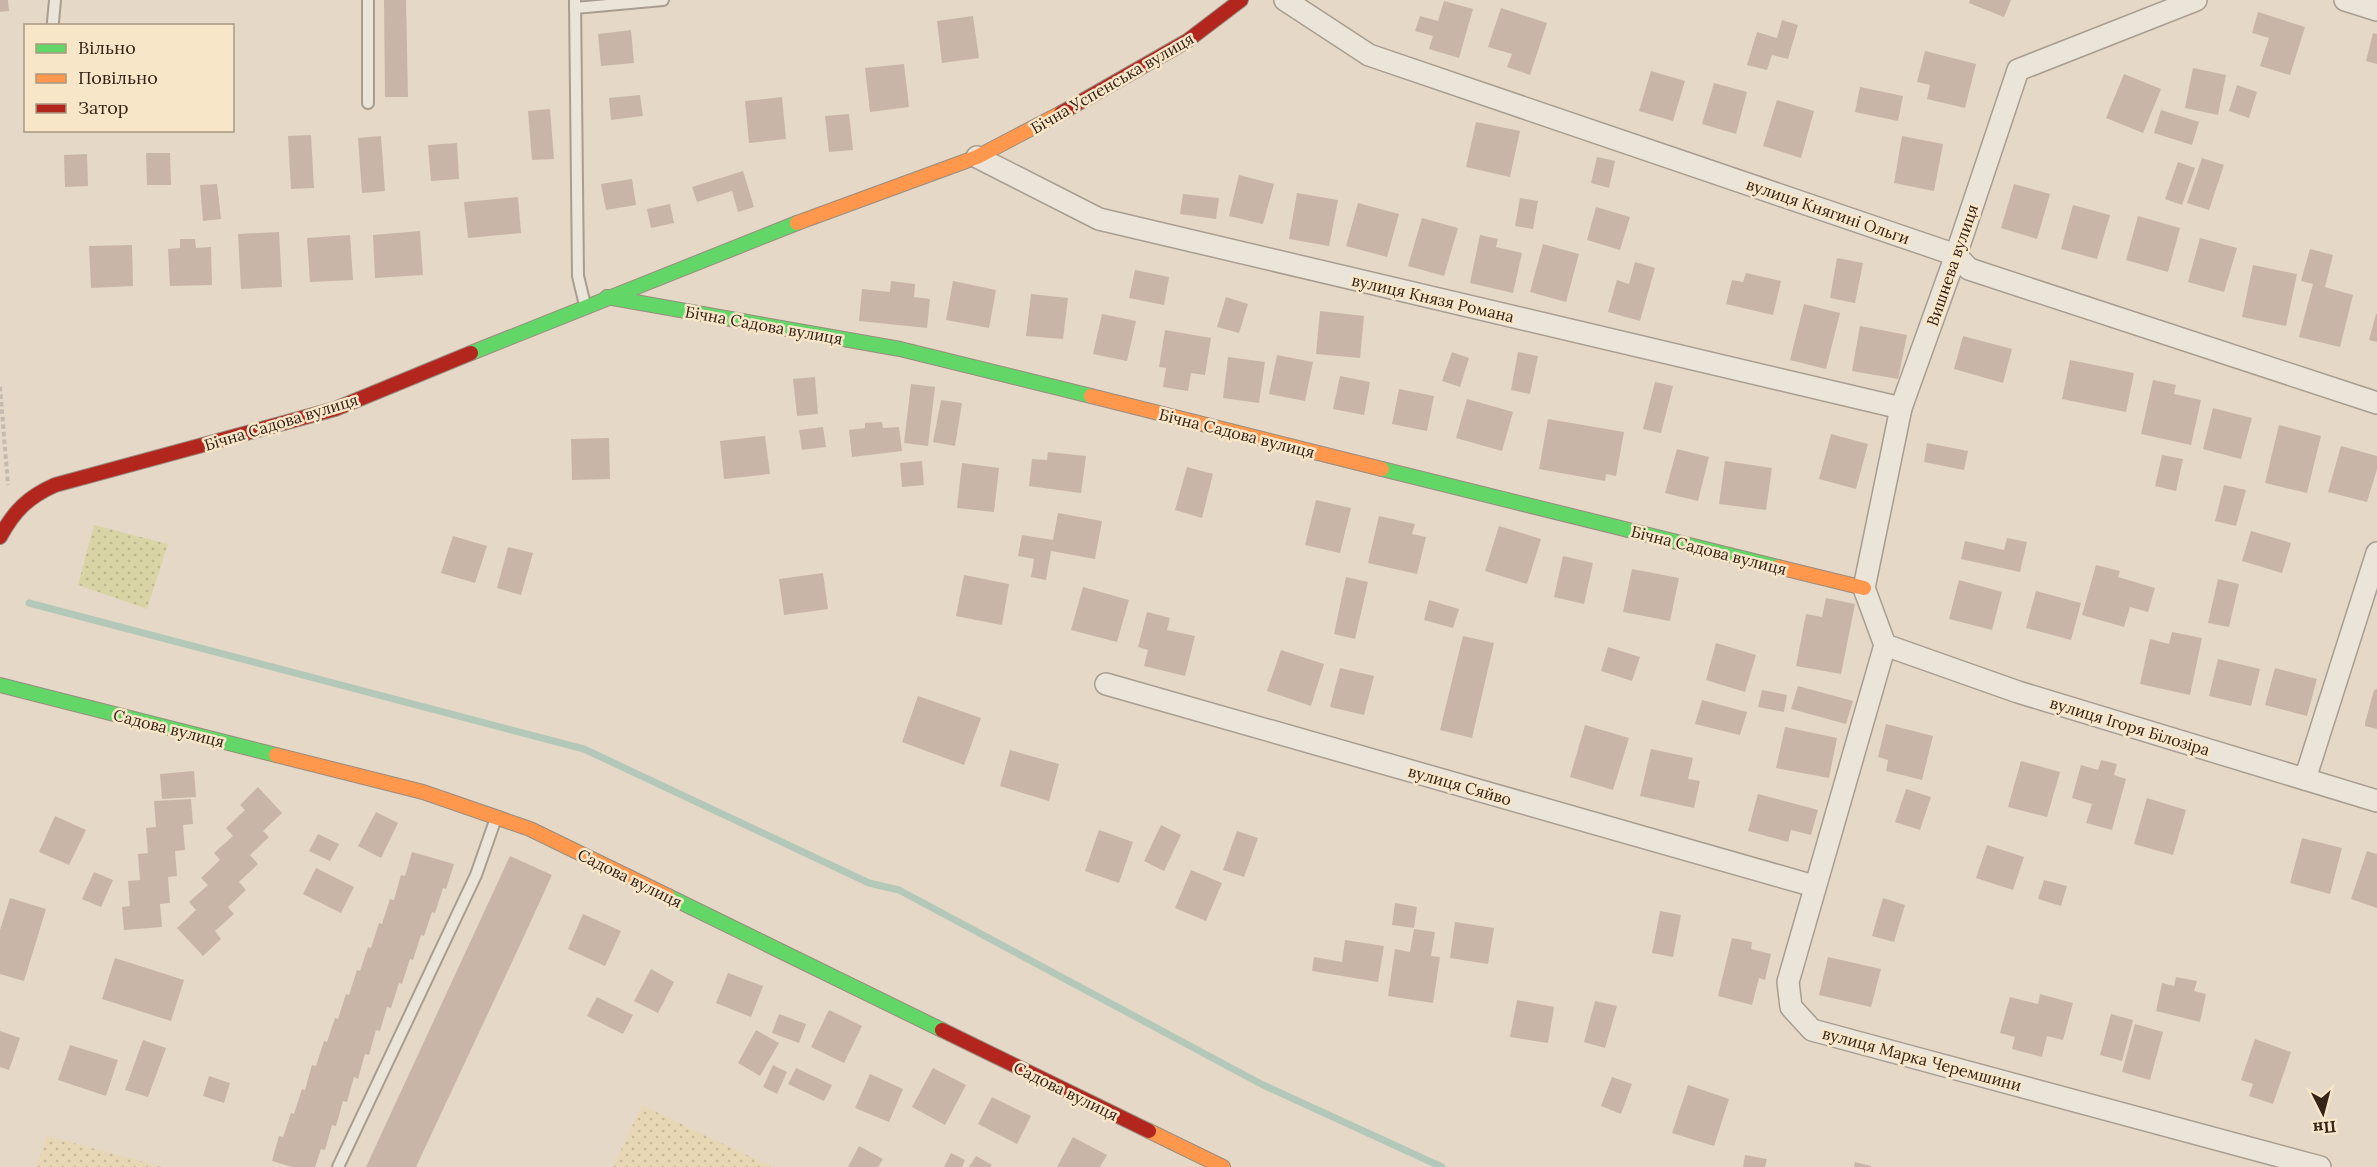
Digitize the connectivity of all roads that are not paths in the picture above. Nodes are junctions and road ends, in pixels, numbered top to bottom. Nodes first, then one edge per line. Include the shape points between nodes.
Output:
1 (55, 0) edge
2 (368, 0) edge
3 (663, 0) edge
4 (1241, 0) edge
5 (1285, 0) edge
6 (2196, 0) edge
7 (2345, 0) edge
8 (575, 4) edge
9 (2377, 10) edge
10 (53, 22) dead end
11 (368, 103) dead end
12 (978, 158) junction
13 (1956, 255) junction
14 (607, 297) junction
15 (585, 306) junction
16 (2377, 403) edge
17 (1901, 408) junction
18 (0, 537) edge
19 (2377, 553) edge
20 (1864, 588) junction
21 (1886, 645) junction
22 (1106, 684) dead end
23 (0, 685) edge
24 (2305, 779) junction
25 (2377, 801) edge
26 (496, 817) junction
27 (1814, 886) junction
28 (338, 1167) edge
29 (1223, 1167) edge
30 (2320, 1167) edge

1 - 10 lane
2 - 11 lane
3 - 8 lane
4 - 12 street, Бічна Успенська вулиця via 1187,41
5 - 13 street, вулиця Княгині Ольги via 1369,55
6 - 13 street, Вишнева вулиця via 2018,70
7 - 9 street
8 - 15 lane via 578,276
12 - 14 street, Бічна Садова вулиця via 790,225
12 - 17 street, вулиця Князя Романа via 1099,219
13 - 16 street, вулиця Княгині Ольги via 1969,269
13 - 17 street, Вишнева вулиця
14 - 15 street, Бічна Садова вулиця
14 - 20 street, Бічна Садова вулиця via 900,350
15 - 18 street, Бічна Садова вулиця via 334,409 55,485 32,495 10,516
17 - 20 street, Вишнева вулиця
19 - 24 street
20 - 21 street
21 - 24 street, вулиця Ігоря Білозіра via 2018,692
21 - 27 street, вулиця Марка Черемшини
22 - 27 street, вулиця Сяйво
23 - 26 street, Садова вулиця via 423,792
24 - 25 street, вулиця Ігоря Білозіра
26 - 28 lane via 476,875
26 - 29 street, Садова вулиця via 530,829
27 - 30 street, вулиця Марка Черемшини via 1788,982 1791,1007 1812,1030

